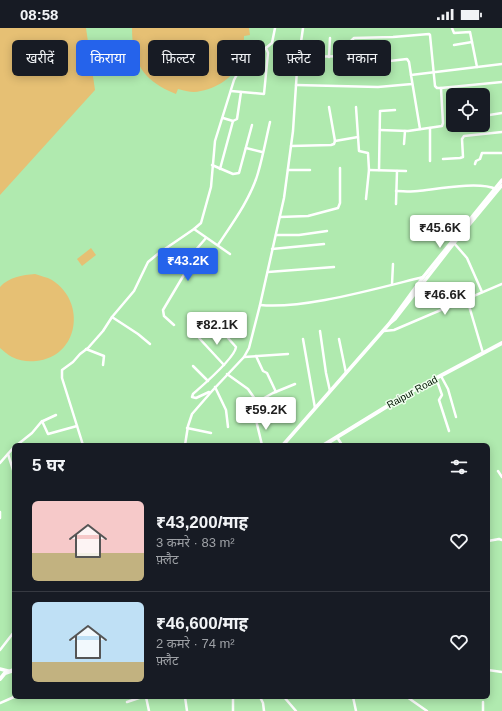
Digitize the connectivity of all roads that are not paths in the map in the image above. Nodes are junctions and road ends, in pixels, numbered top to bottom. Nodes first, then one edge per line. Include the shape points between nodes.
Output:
1 (275, 28) edge
2 (303, 28) edge
3 (452, 28) edge
4 (330, 38) dead end
5 (301, 40) edge
6 (472, 42) junction
7 (454, 45) dead end
8 (266, 48) junction
9 (325, 57) edge
10 (329, 57) junction
11 (391, 61) edge
12 (502, 64) edge
13 (477, 67) junction
14 (434, 72) junction
15 (411, 75) junction
16 (297, 76) edge
17 (502, 82) edge
18 (412, 84) junction
19 (296, 85) junction
20 (441, 88) junction
21 (231, 91) junction
22 (241, 92) junction
23 (330, 107) dead end
24 (356, 107) dead end
25 (395, 110) dead end
26 (502, 113) edge
27 (490, 115) edge
28 (223, 118) junction
29 (233, 121) junction
30 (270, 122) dead end
31 (252, 125) dead end
32 (430, 128) junction
33 (420, 129) junction
34 (380, 130) junction
35 (405, 131) junction
36 (502, 132) edge
37 (358, 137) junction
38 (335, 141) junction
39 (404, 144) dead end
40 (291, 146) junction
41 (246, 148) junction
42 (262, 152) junction
43 (502, 153) edge
44 (443, 159) dead end
45 (430, 161) dead end
46 (475, 164) dead end
47 (212, 165) junction
48 (340, 168) dead end
49 (220, 169) junction
50 (288, 170) junction
51 (310, 170) dead end
52 (369, 170) junction
53 (379, 170) junction
54 (397, 171) junction
55 (406, 171) dead end
56 (502, 180) edge
57 (502, 185) edge
58 (496, 189) junction
59 (396, 191) junction
60 (366, 199) dead end
61 (396, 204) dead end
62 (280, 217) junction
63 (194, 229) junction
64 (327, 231) dead end
65 (276, 235) junction
66 (206, 238) junction
67 (324, 244) dead end
68 (454, 244) junction
69 (218, 245) junction
70 (272, 249) junction
71 (230, 254) dead end
72 (393, 264) dead end
73 (334, 267) dead end
74 (268, 272) junction
75 (424, 276) junction
76 (392, 284) junction
77 (502, 284) edge
78 (482, 292) junction
79 (466, 299) junction
80 (260, 305) junction
81 (112, 317) junction
82 (389, 324) junction
83 (174, 325) dead end
84 (320, 331) dead end
85 (383, 331) junction
86 (199, 338) dead end
87 (228, 338) dead end
88 (303, 339) dead end
89 (339, 339) dead end
90 (150, 344) dead end
91 (502, 344) edge
92 (86, 349) junction
93 (483, 353) junction
94 (288, 354) dead end
95 (256, 356) junction
96 (244, 357) junction
97 (224, 364) junction
98 (103, 365) dead end
99 (193, 366) dead end
100 (346, 373) junction
101 (227, 374) junction
102 (438, 377) junction
103 (208, 381) junction
104 (295, 384) dead end
105 (215, 387) junction
106 (212, 391) junction
107 (276, 392) junction
108 (330, 392) junction
109 (315, 409) junction
110 (56, 415) dead end
111 (456, 417) dead end
112 (256, 420) dead end
113 (43, 421) junction
114 (77, 426) junction
115 (228, 427) dead end
116 (187, 428) junction
117 (449, 431) dead end
118 (211, 433) dead end
119 (337, 436) junction
120 (20, 443) edge
121 (82, 443) edge
122 (186, 443) edge
123 (262, 443) edge
124 (285, 443) edge
125 (327, 443) edge
126 (341, 443) edge
127 (12, 449) edge
128 (8, 454) junction
129 (0, 463) edge
130 (12, 467) edge
131 (498, 471) dead end
132 (502, 477) edge
133 (0, 512) edge
134 (0, 518) edge
135 (502, 540) edge
136 (490, 541) edge
137 (12, 635) edge
138 (0, 650) edge
139 (0, 669) edge
140 (12, 670) edge
141 (490, 670) edge
142 (8, 671) junction
143 (502, 672) edge
144 (0, 678) edge
145 (12, 698) edge
146 (136, 699) edge
147 (146, 699) edge
148 (185, 699) edge
149 (233, 699) edge
150 (261, 699) edge
151 (286, 699) edge
152 (353, 699) edge
153 (410, 699) edge
154 (127, 702) dead end
155 (483, 702) dead end
156 (0, 703) edge
157 (149, 710) edge
158 (187, 711) edge
159 (233, 711) edge
160 (264, 711) edge
161 (296, 711) edge
162 (356, 711) edge
163 (427, 711) edge
164 (483, 711) edge

1 - 8 street via 273,42
2 - 5 street
3 - 6 street via 454,33 470,31
4 - 10 street
6 - 7 street
6 - 13 street
8 - 21 street via 242,69
8 - 22 street via 268,53 265,93 262,95
9 - 10 street
10 - 14 street via 351,56 354,38 429,34
11 - 15 street via 406,59
12 - 13 street
13 - 14 street
14 - 15 street
14 - 20 street via 435,87
15 - 18 street
16 - 19 street
17 - 20 street
18 - 19 street via 378,87
18 - 33 street
19 - 40 street
20 - 32 street via 443,124
21 - 22 street
21 - 28 street
22 - 29 street via 237,118
23 - 38 street
24 - 37 street
25 - 34 street via 380,111
26 - 27 street
28 - 29 street
28 - 47 street via 215,141
29 - 49 street
30 - 42 street
31 - 41 street
32 - 33 street
32 - 45 street
33 - 35 street
34 - 35 street
34 - 53 street
35 - 39 street
36 - 44 street via 464,136 464,157
37 - 38 street
37 - 52 street via 359,151 368,153
38 - 40 street via 331,145
40 - 50 street
41 - 42 street
41 - 49 street via 239,173 233,174
42 - 69 street via 254,183 236,219
43 - 46 street via 482,153
47 - 49 street
47 - 63 street via 211,187 201,223
48 - 62 street via 338,208 308,216
50 - 51 street
50 - 62 street
52 - 53 street
52 - 60 street
53 - 54 street
54 - 55 street
54 - 59 street
56 - 58 street
57 - 58 street
58 - 59 street via 489,186 469,186 416,192
58 - 68 street
58 - 75 street
59 - 61 street
62 - 65 street
63 - 66 street
63 - 81 street via 148,262 134,291
64 - 65 street
65 - 70 street
66 - 69 street
66 - 83 street via 194,252 163,310 164,316
67 - 70 street
68 - 78 street via 466,258
68 - 82 street via 396,319
69 - 71 street
70 - 74 street
72 - 76 street
73 - 74 street
74 - 80 street
75 - 76 street
75 - 82 street
76 - 80 street via 302,304
77 - 78 street
78 - 79 street
79 - 85 street via 394,330
79 - 93 street
80 - 96 street via 249,348
81 - 90 street
81 - 92 street
82 - 85 street
84 - 108 street
85 - 100 street
86 - 97 street
87 - 97 street via 236,349
88 - 109 street
89 - 100 street
91 - 93 main road, Raipur Road
92 - 98 street via 104,356
92 - 114 street via 63,369 61,374
93 - 102 main road, Raipur Road
94 - 95 street
95 - 96 street
95 - 107 street
96 - 101 street
97 - 103 street
99 - 103 street
100 - 108 street
101 - 105 street
101 - 107 street via 248,389 257,402
102 - 111 street via 448,389
102 - 117 street via 442,394 439,400
102 - 119 main road, Raipur Road
103 - 106 street via 192,397 196,398
104 - 107 street
105 - 106 street
105 - 115 street via 226,410
106 - 116 street via 192,414
108 - 109 street
109 - 124 street
110 - 113 street
112 - 123 street
113 - 114 street via 48,434
113 - 120 street
114 - 121 street
116 - 118 street
116 - 122 street
119 - 125 main road, Raipur Road
119 - 126 street
127 - 128 street
128 - 129 street
128 - 130 street
131 - 132 street
133 - 134 street
135 - 136 street
137 - 138 street
139 - 142 street
140 - 142 main road
141 - 143 street
142 - 144 main road
145 - 156 street
146 - 154 street
147 - 157 street
148 - 158 street
149 - 159 street
150 - 160 street
151 - 161 street
152 - 162 street
153 - 163 street
155 - 164 street

